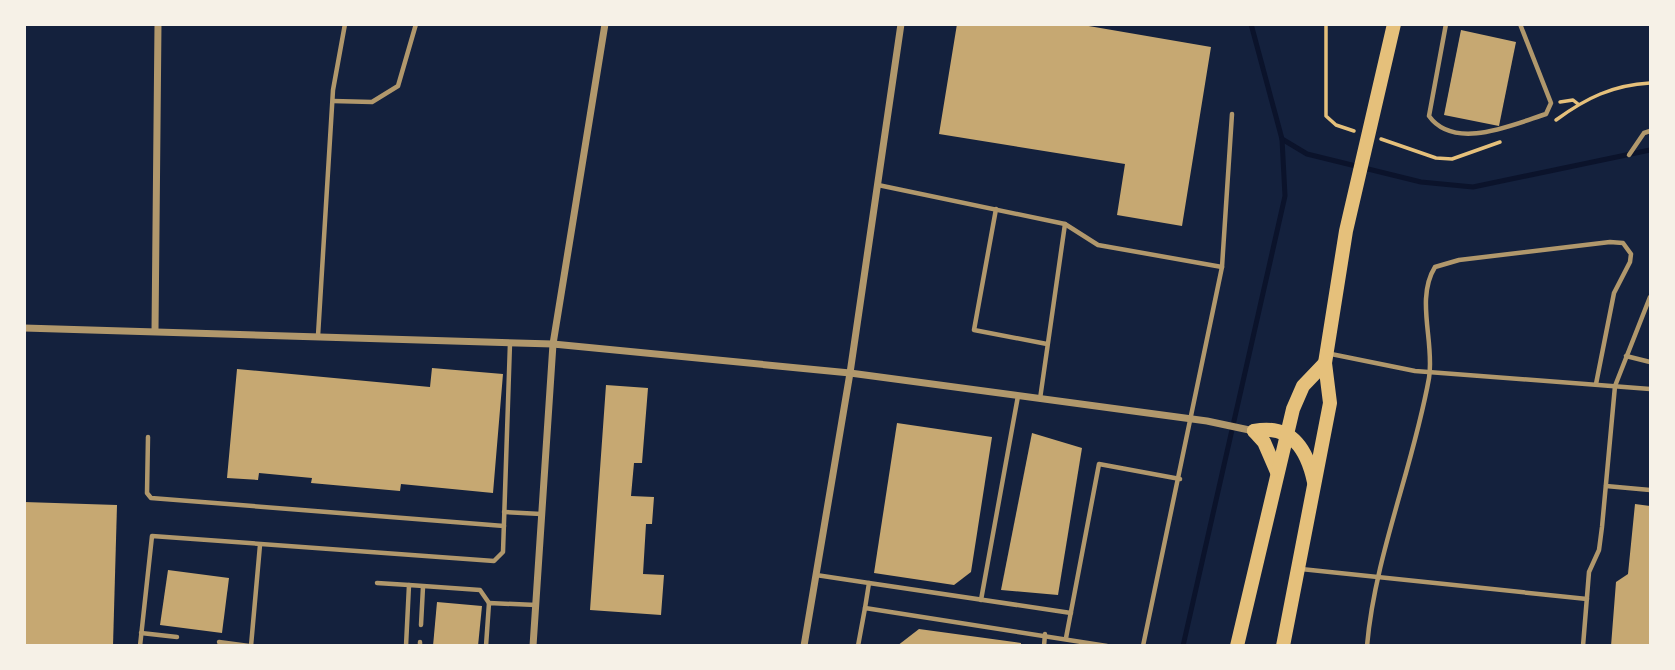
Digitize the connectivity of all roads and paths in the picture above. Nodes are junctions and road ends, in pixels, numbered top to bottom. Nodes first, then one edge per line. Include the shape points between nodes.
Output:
1 (158, 24) edge
2 (345, 24) edge
3 (416, 24) edge
4 (605, 24) edge
5 (901, 24) edge
6 (1326, 24) edge
7 (1394, 24) edge
8 (1446, 24) edge
9 (1520, 24) edge
10 (1650, 83) edge
11 (333, 101) junction
12 (1551, 103) junction
13 (1578, 104) junction
14 (1232, 114) dead end
15 (1555, 121) dead end
16 (1650, 131) edge
17 (1362, 133) dead end
18 (1376, 138) dead end
19 (1505, 140) dead end
20 (1629, 155) dead end
21 (877, 185) junction
22 (996, 209) junction
23 (1065, 224) junction
24 (1223, 267) junction
25 (1650, 297) edge
26 (24, 328) edge
27 (155, 331) junction
28 (318, 336) junction
29 (510, 343) junction
30 (553, 344) junction
31 (1047, 345) junction
32 (1626, 356) junction
33 (1326, 358) junction
34 (1650, 362) edge
35 (850, 373) junction
36 (1430, 373) junction
37 (1596, 384) junction
38 (1615, 386) junction
39 (1650, 389) edge
40 (1018, 396) junction
41 (1040, 399) junction
42 (1189, 419) junction
43 (1254, 431) junction
44 (1287, 433) junction
45 (148, 437) dead end
46 (1277, 472) junction
47 (1180, 479) junction
48 (1606, 485) junction
49 (1315, 486) junction
50 (1650, 490) edge
51 (504, 512) junction
52 (542, 514) junction
53 (504, 526) junction
54 (260, 545) junction
55 (1300, 569) junction
56 (816, 575) junction
57 (1379, 579) junction
58 (377, 583) dead end
59 (869, 583) junction
60 (409, 585) junction
61 (423, 586) junction
62 (1587, 599) junction
63 (981, 600) junction
64 (488, 603) junction
65 (536, 605) junction
66 (865, 608) junction
67 (1071, 613) junction
68 (421, 625) dead end
69 (141, 633) junction
70 (1045, 634) junction
71 (177, 637) dead end
72 (1066, 638) junction
73 (219, 642) dead end
74 (140, 646) edge
75 (251, 646) edge
76 (406, 646) edge
77 (486, 646) edge
78 (533, 646) edge
79 (804, 646) edge
80 (858, 646) edge
81 (1044, 646) edge
82 (1107, 646) edge
83 (1143, 646) edge
84 (1237, 646) edge
85 (1283, 646) edge
86 (1367, 646) edge
87 (1583, 646) edge

1 - 27 street
2 - 11 lane
3 - 11 lane via 398,86 373,102
4 - 30 street
5 - 21 street
6 - 17 path via 1326,116 1336,125
7 - 33 main road via 1346,231
8 - 12 lane via 1429,116 1437,127 1456,134 1501,129 1546,114
9 - 12 lane
10 - 13 path via 1620,85
11 - 28 lane
12 - 13 path via 1573,100
13 - 15 path
14 - 24 lane
16 - 20 lane
18 - 19 path via 1452,159
21 - 22 lane
21 - 35 street
22 - 23 lane
22 - 31 lane via 974,330
23 - 24 lane via 1098,245
23 - 31 lane
24 - 42 lane
25 - 32 lane
26 - 27 street
27 - 28 street
28 - 29 street
29 - 30 street
29 - 51 lane
30 - 35 street
30 - 52 street
31 - 41 lane
32 - 34 lane
32 - 38 lane
33 - 36 lane
33 - 44 main road via 1303,386
33 - 49 main road via 1330,403
35 - 40 street
35 - 56 street
36 - 37 lane
36 - 37 lane via 1427,288 1435,267 1451,261 1619,242 1628,248 1630,262 1614,293
36 - 57 lane
37 - 38 lane
38 - 39 lane
38 - 48 lane
40 - 41 street
40 - 63 lane
41 - 42 street
42 - 43 street
42 - 47 lane
43 - 44 main road
43 - 46 main road
44 - 46 main road
44 - 49 main road via 1306,454
45 - 53 lane via 147,493 151,498
46 - 84 main road
47 - 67 lane via 1099,464
47 - 83 lane
48 - 50 lane
48 - 62 lane via 1599,550 1589,572
49 - 55 main road
51 - 52 lane
51 - 53 lane
52 - 65 street
53 - 54 lane via 503,552 494,561
54 - 69 lane via 152,536
54 - 75 lane
55 - 57 lane
55 - 85 main road
56 - 59 lane
56 - 79 street
57 - 62 lane
57 - 86 lane
58 - 60 lane
59 - 63 lane
59 - 66 lane
60 - 61 lane
60 - 76 lane
61 - 64 lane via 480,590
61 - 68 lane
62 - 87 lane
63 - 67 lane
64 - 65 lane
64 - 77 lane
65 - 78 street
66 - 70 lane
66 - 80 lane
67 - 72 lane
69 - 71 lane
69 - 74 lane
70 - 72 lane
70 - 81 lane
72 - 82 lane
73 - 75 lane

